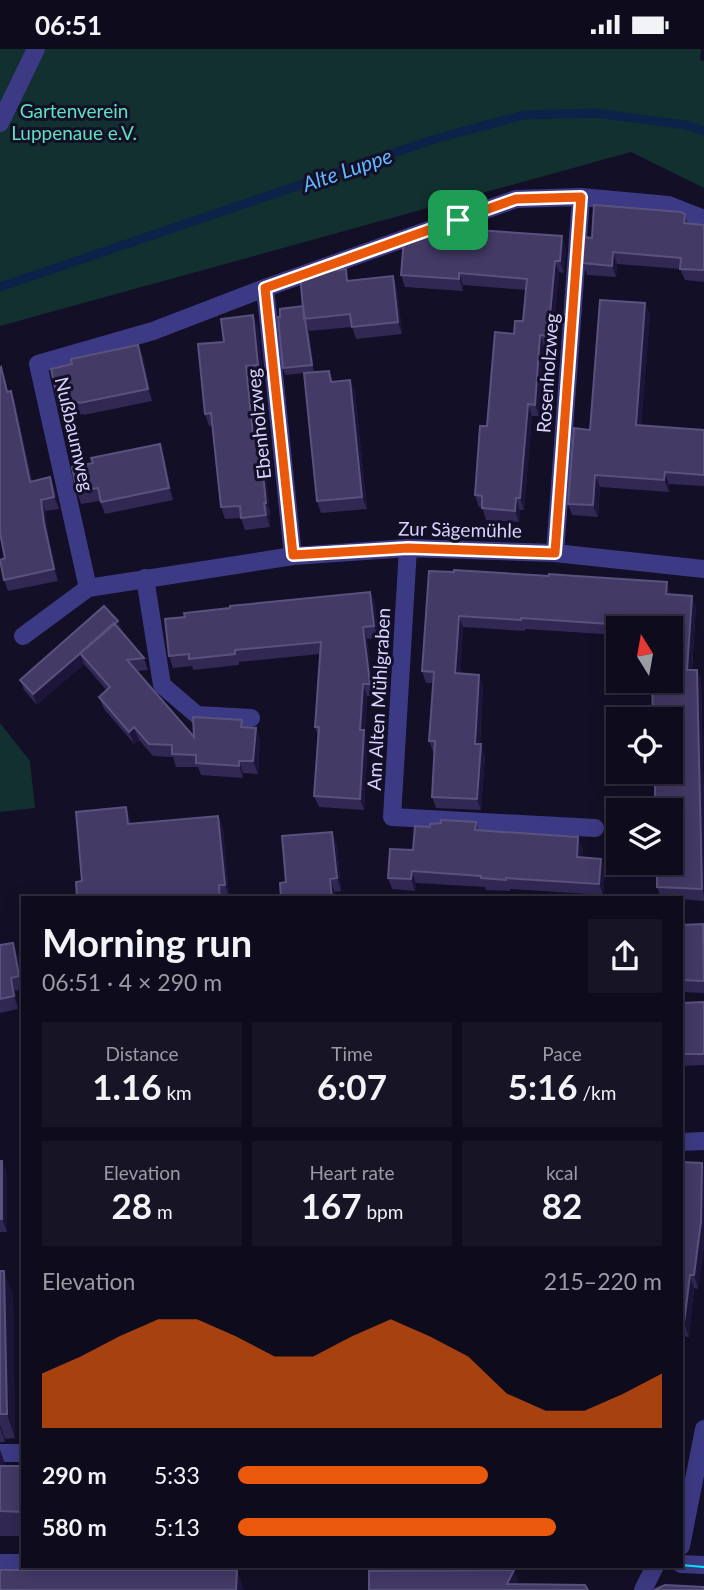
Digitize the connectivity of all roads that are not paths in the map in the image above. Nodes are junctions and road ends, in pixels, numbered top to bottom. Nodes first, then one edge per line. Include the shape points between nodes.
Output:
1 (36, 49) edge
2 (0, 124) edge
3 (581, 197) junction
4 (704, 219) edge
5 (265, 288) junction
6 (408, 548) junction
7 (555, 553) junction
8 (293, 555) junction
9 (704, 569) edge
10 (145, 578) junction
11 (88, 588) junction
12 (23, 636) dead end
13 (251, 718) dead end
14 (595, 828) dead end
15 (704, 1141) edge
16 (683, 1142) edge
17 (704, 1429) edge
18 (0, 1453) edge
19 (21, 1454) edge
20 (683, 1536) edge
21 (0, 1563) edge
22 (21, 1563) edge
23 (683, 1564) edge
24 (704, 1565) edge
25 (654, 1568) edge
26 (643, 1590) edge

1 - 2 street
3 - 4 street via 668,205
3 - 5 street via 516,199
3 - 7 street, Rosenholzweg
5 - 8 street, Ebenholzweg
5 - 11 street, Nußbaumweg via 153,331 38,365
6 - 7 street, Zur Sägemühle
6 - 8 street, Zur Sägemühle
6 - 14 street, Am Alten Mühlgraben via 392,817
7 - 9 street, Zur Sägemühle
8 - 10 street, Zur Sägemühle
10 - 11 street, Zur Sägemühle
10 - 13 street via 162,685 197,715
11 - 12 street, Zur Sägemühle
15 - 16 street
17 - 20 street
18 - 19 street
21 - 22 street
23 - 24 street
25 - 26 street

